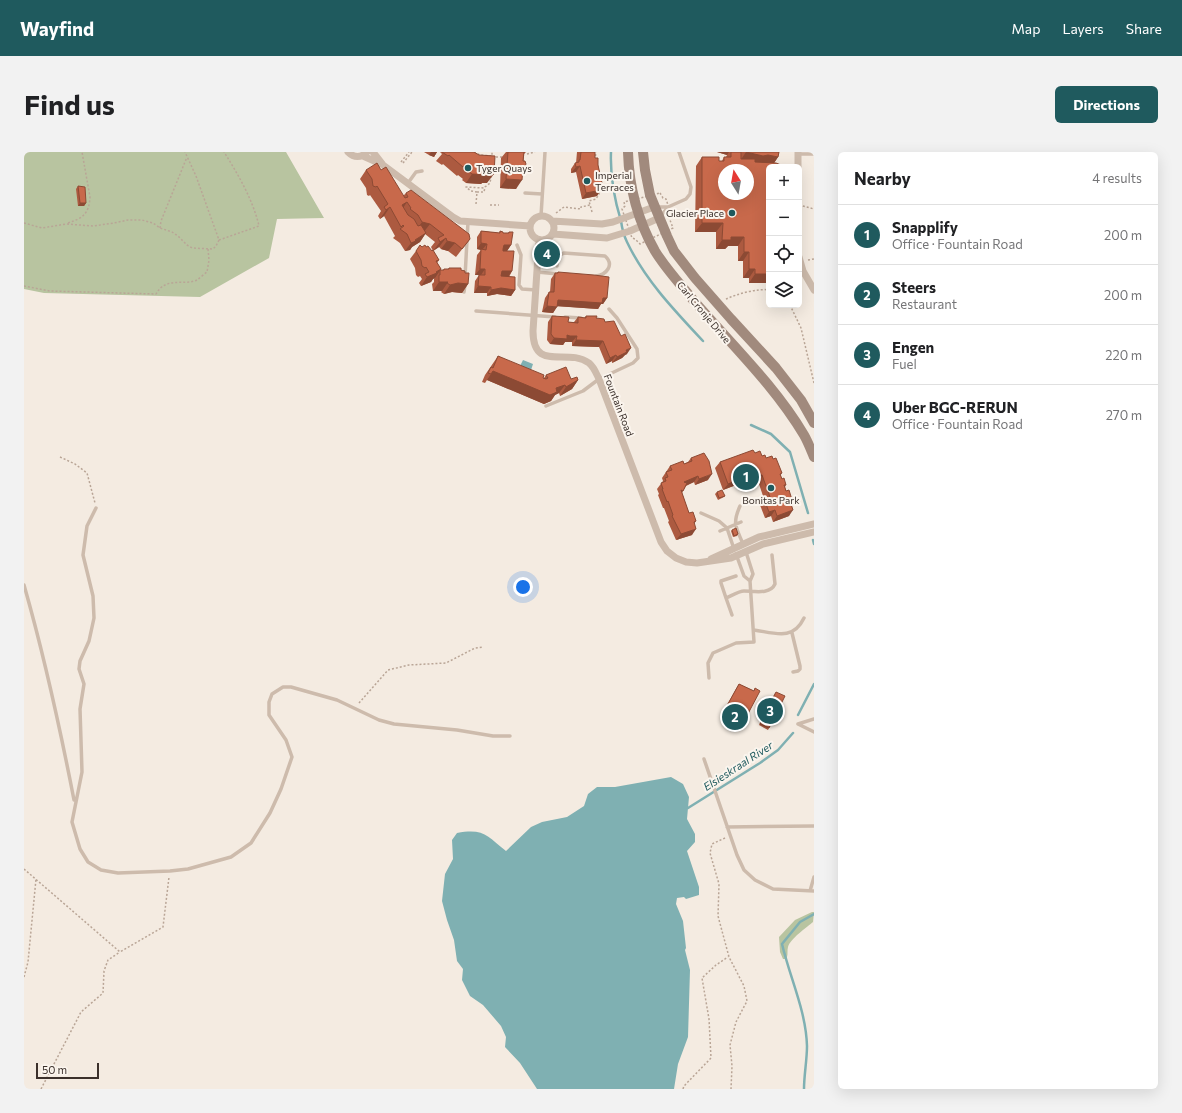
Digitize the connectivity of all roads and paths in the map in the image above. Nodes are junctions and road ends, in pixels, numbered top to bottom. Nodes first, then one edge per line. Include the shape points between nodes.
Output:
1 (82, 152) edge
2 (185, 152) edge
3 (224, 152) edge
4 (348, 152) edge
5 (373, 152) edge
6 (411, 152) edge
7 (474, 152) edge
8 (492, 152) edge
9 (535, 152) edge
10 (545, 152) edge
11 (596, 152) edge
12 (628, 152) edge
13 (643, 152) edge
14 (679, 152) edge
15 (798, 153) edge
16 (365, 154) edge
17 (527, 154) dead end
18 (814, 154) edge
19 (188, 156) dead end
20 (492, 156) junction
21 (506, 157) edge
22 (402, 163) dead end
23 (491, 163) edge
24 (595, 164) edge
25 (798, 164) edge
26 (383, 165) junction
27 (422, 171) dead end
28 (491, 176) edge
29 (408, 183) junction
30 (485, 188) junction
31 (598, 188) edge
32 (477, 192) junction
33 (525, 193) dead end
34 (542, 194) junction
35 (476, 204) dead end
36 (490, 205) dead end
37 (499, 205) dead end
38 (590, 205) junction
39 (802, 206) edge
40 (654, 207) junction
41 (668, 207) junction
42 (814, 209) edge
43 (592, 212) dead end
44 (556, 213) dead end
45 (639, 213) junction
46 (541, 216) junction
47 (659, 218) junction
48 (552, 221) junction
49 (468, 222) junction
50 (24, 223) edge
51 (66, 224) junction
52 (643, 225) junction
53 (530, 226) junction
54 (160, 228) junction
55 (553, 234) junction
56 (219, 240) junction
57 (539, 240) junction
58 (517, 245) dead end
59 (208, 249) junction
60 (557, 266) dead end
61 (802, 268) edge
62 (537, 272) junction
63 (565, 274) edge
64 (593, 276) edge
65 (24, 286) edge
66 (536, 290) junction
67 (766, 290) edge
68 (814, 290) edge
69 (464, 292) edge
70 (717, 303) junction
71 (791, 308) edge
72 (609, 309) dead end
73 (476, 311) dead end
74 (534, 315) junction
75 (556, 317) edge
76 (564, 317) edge
77 (586, 319) edge
78 (599, 379) junction
79 (814, 383) edge
80 (546, 406) edge
81 (814, 423) edge
82 (60, 457) dead end
83 (814, 457) edge
84 (740, 506) dead end
85 (96, 508) joint
86 (701, 513) dead end
87 (741, 522) dead end
88 (814, 524) edge
89 (734, 525) junction
90 (727, 528) junction
91 (720, 531) dead end
92 (814, 532) edge
93 (734, 548) junction
94 (744, 548) junction
95 (772, 555) dead end
96 (737, 556) junction
97 (703, 563) junction
98 (736, 576) dead end
99 (750, 582) junction
100 (24, 585) edge
101 (751, 592) junction
102 (726, 598) junction
103 (732, 615) dead end
104 (804, 618) dead end
105 (754, 630) junction
106 (792, 633) junction
107 (483, 647) dead end
108 (793, 672) dead end
109 (708, 678) dead end
110 (355, 708) junction
111 (814, 719) edge
112 (814, 732) edge
113 (510, 736) dead end
114 (704, 759) dead end
115 (75, 803) junction
116 (814, 826) edge
117 (727, 827) junction
118 (730, 836) junction
119 (24, 869) edge
120 (170, 871) junction
121 (814, 877) edge
122 (36, 879) junction
123 (812, 891) edge
124 (120, 952) junction
125 (729, 957) junction
126 (24, 977) edge
127 (41, 1089) edge
128 (683, 1089) edge
129 (731, 1089) edge

1 - 51 path via 90,204 86,214
2 - 56 path
3 - 56 path via 242,184 259,226
4 - 16 street via 354,156
5 - 26 street
6 - 22 path
7 - 20 path
8 - 20 path
9 - 17 path
10 - 34 lane
11 - 24 path
12 - 45 main road, Carl Cronje Drive via 631,182
13 - 40 main road, Carl Cronje Drive
14 - 41 lane via 690,183 690,194 686,199
15 - 18 lane
15 - 25 street
16 - 26 street
19 - 54 path
20 - 21 path
20 - 23 path
26 - 29 street
27 - 29 lane via 416,172
28 - 30 path via 490,183
29 - 49 street via 453,218
30 - 32 path via 484,192
30 - 32 path via 466,187
31 - 38 path via 600,194 596,199 589,201
32 - 35 path
33 - 34 lane
34 - 46 lane
36 - 37 path
38 - 43 path
38 - 44 path via 581,209 564,207
39 - 42 path
40 - 41 lane
40 - 45 street
40 - 47 main road, Carl Cronje Drive
41 - 47 lane
45 - 48 street via 613,222 590,224
45 - 52 main road, Carl Cronje Drive
46 - 48 street via 546,216
46 - 53 street via 534,219
47 - 52 street
47 - 70 main road, Carl Cronje Drive via 674,251
48 - 55 street via 555,228
49 - 53 street
49 - 69 lane
50 - 51 path via 42,228
51 - 54 path via 93,226 142,220
52 - 55 street via 607,238
52 - 83 main road, Carl Cronje Drive via 655,250 679,283 787,409
53 - 57 street via 531,233
54 - 59 path via 172,232 192,248
55 - 57 street via 547,240
56 - 59 path via 216,246
57 - 62 street, Fountain Road
58 - 66 lane via 521,255 519,285 522,289
59 - 65 path via 207,272 197,280 167,284 159,288 156,294 50,291
60 - 64 lane via 558,257 564,253 605,256 610,265 609,269 601,275
61 - 68 street
62 - 63 lane
62 - 66 street, Fountain Road
66 - 74 street, Fountain Road
67 - 70 path via 741,294
70 - 81 main road, Carl Cronje Drive via 776,368 801,400
71 - 79 path via 801,328
72 - 78 lane via 637,349 638,358 633,363
73 - 74 lane
74 - 75 lane
74 - 78 street, Fountain Road via 533,339 535,348 541,354 585,361 594,369
76 - 77 lane
78 - 80 lane via 583,391
78 - 97 street, Fountain Road via 664,546 671,555 681,560
82 - 85 path via 87,473
84 - 89 lane
85 - 115 lane via 87,526 83,555 93,596 94,618 79,669 84,684 80,709 82,772
86 - 90 lane via 719,521
87 - 89 lane
88 - 94 street, Fountain Road via 759,537
89 - 90 lane
89 - 94 lane
90 - 91 lane
90 - 93 lane
92 - 94 street, Fountain Road
93 - 94 street, Fountain Road
93 - 96 lane
93 - 97 street, Fountain Road
94 - 96 street, Fountain Road
94 - 99 lane via 752,574
95 - 101 lane via 775,584 773,588
96 - 97 street, Fountain Road
96 - 99 lane via 744,576
98 - 102 lane via 721,581
99 - 101 lane
100 - 115 lane via 67,760
101 - 102 lane via 744,591
101 - 105 lane
102 - 103 lane
104 - 106 lane via 797,630
105 - 106 lane via 776,634
105 - 109 lane via 754,642 736,643 713,652 708,663
106 - 108 lane via 800,666 798,671
107 - 110 path via 475,648 446,663 409,665 388,670
110 - 113 lane via 394,724
110 - 120 lane via 291,687 275,691 268,702 269,715 286,740 292,757 282,789 270,814 251,843 231,857 188,869
111 - 112 lane via 798,724
114 - 117 lane
115 - 120 lane via 72,822 80,849 88,862 101,870 118,873
116 - 117 lane
117 - 118 lane
118 - 123 lane via 744,870 755,880 773,889
118 - 125 path via 712,844 710,853 719,884 718,916
119 - 122 path
120 - 124 path via 162,927
121 - 123 lane
122 - 124 path
122 - 126 path via 28,962
124 - 127 path via 108,960 104,970 103,993 81,1012
125 - 128 path via 702,978 709,1019 711,1058
125 - 129 path via 744,986 747,1001 736,1022 730,1045

